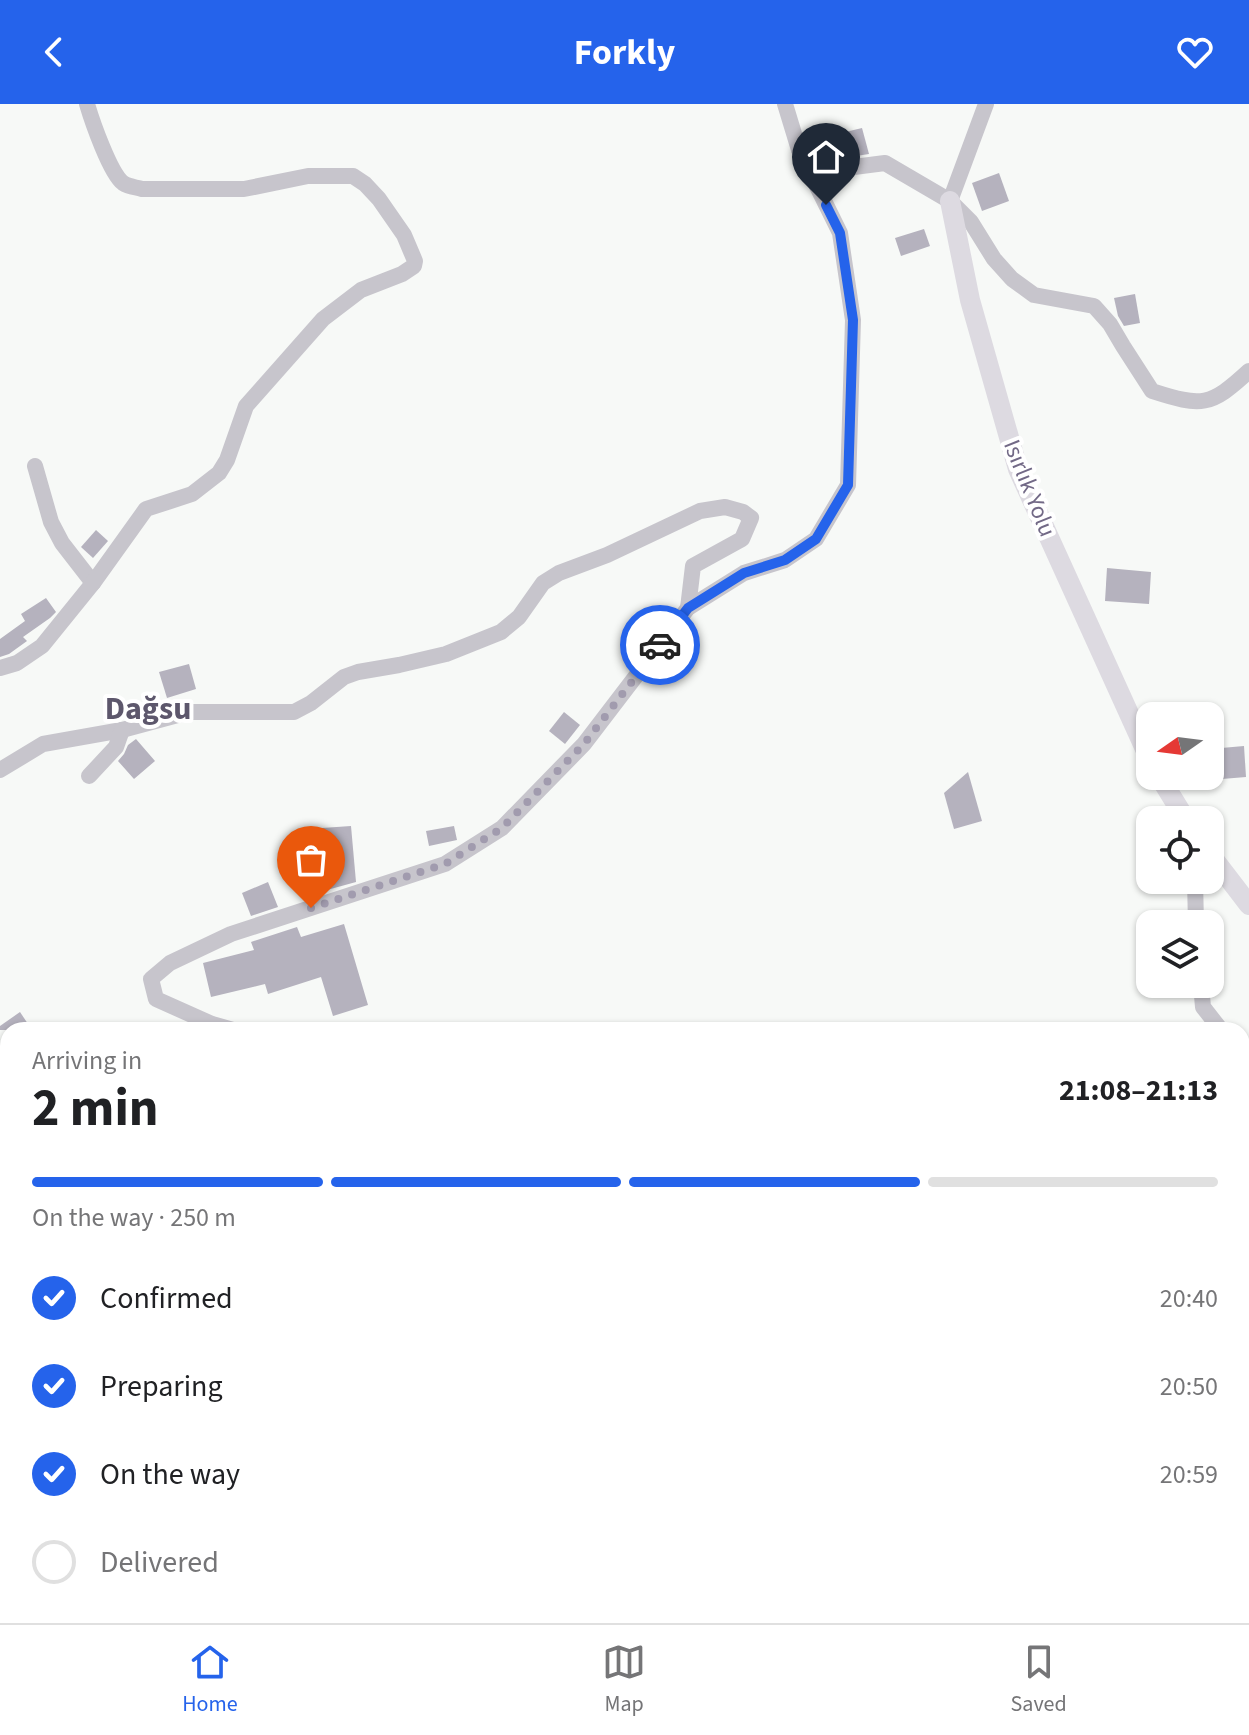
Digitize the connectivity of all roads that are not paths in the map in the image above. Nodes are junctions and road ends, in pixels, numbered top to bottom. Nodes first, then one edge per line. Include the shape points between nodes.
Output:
1 (87, 104) edge
2 (785, 104) edge
3 (986, 104) edge
4 (799, 150) junction
5 (950, 201) junction
6 (1249, 371) edge
7 (35, 466) dead end
8 (93, 583) junction
9 (688, 608) junction
10 (0, 668) edge
11 (1136, 729) edge
12 (122, 730) junction
13 (0, 770) edge
14 (89, 776) dead end
15 (1224, 872) edge
16 (1249, 905) edge
17 (1202, 998) edge
18 (208, 1022) edge
19 (1215, 1022) edge

1 - 8 street via 111,166 127,185 244,189 308,176 353,176 379,199 415,261 402,274 361,290 323,319 246,406 219,473 192,494 146,509
2 - 4 street
3 - 5 street
4 - 5 street via 828,154 854,167 885,163
4 - 9 street via 840,233 853,320 848,485 816,539 785,560 744,573
5 - 6 street via 1012,279 1034,295 1094,306 1152,391 1199,403 1215,399
5 - 11 main road, Isırlık Yolu via 970,300 1018,469
7 - 8 street via 51,522
8 - 10 street via 42,646
9 - 12 street via 693,566 742,539 751,518 743,512 725,507 700,511 559,573 543,583 501,632 446,654 344,677 294,712 189,712
9 - 18 street via 584,744 502,828 445,864 231,934 170,963 151,979 156,999
12 - 13 street via 43,744
12 - 14 street via 116,747
15 - 16 main road
17 - 19 street

